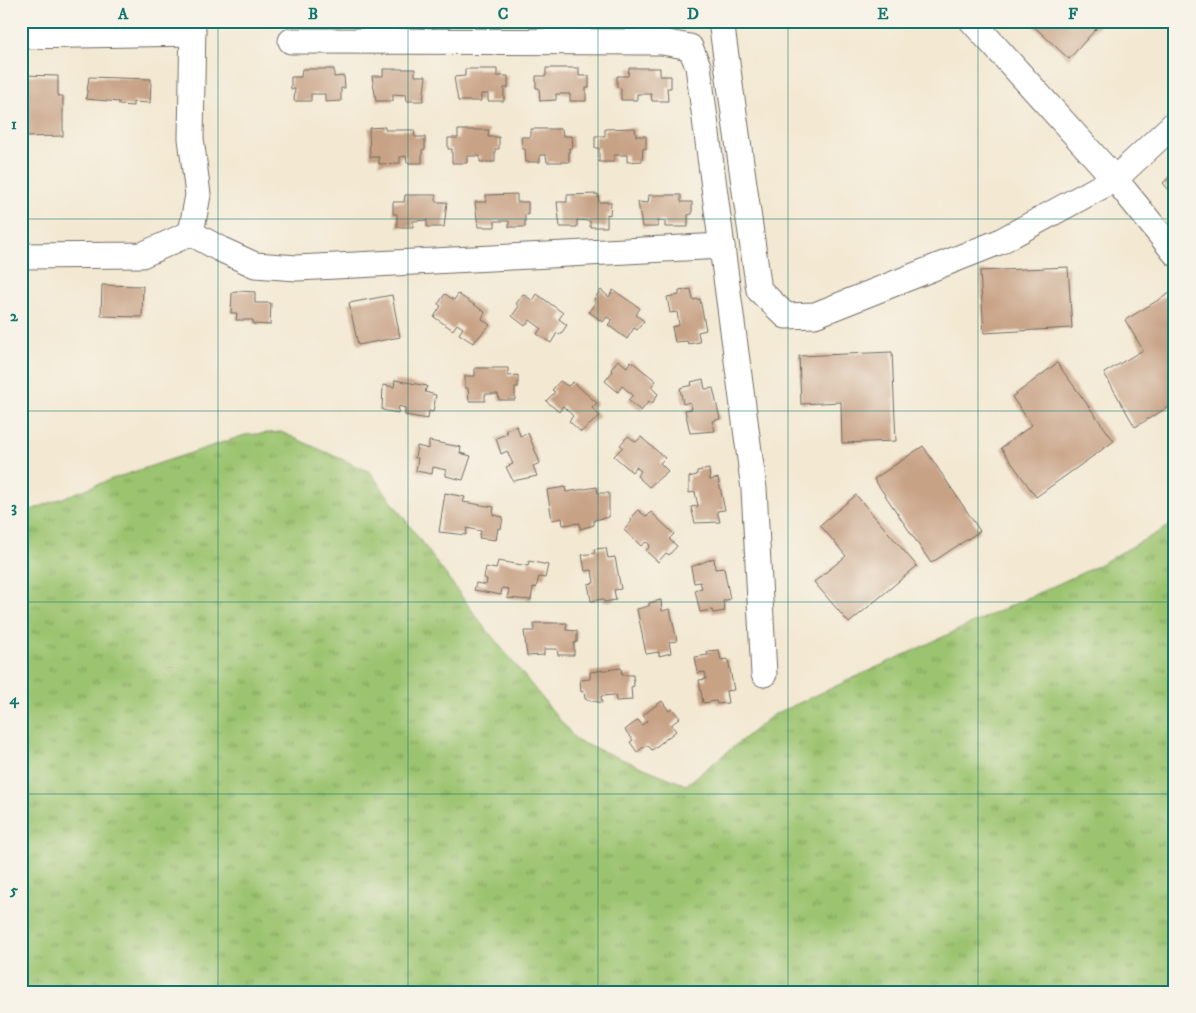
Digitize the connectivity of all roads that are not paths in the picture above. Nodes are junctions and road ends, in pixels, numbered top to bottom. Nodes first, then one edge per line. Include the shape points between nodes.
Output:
1 (721, 21) edge
2 (972, 21) edge
3 (193, 27) edge
4 (21, 36) edge
5 (290, 41) dead end
6 (1175, 122) edge
7 (1115, 180) junction
8 (191, 233) junction
9 (722, 246) junction
10 (1175, 253) edge
11 (21, 256) edge
12 (764, 674) dead end

1 - 7 street via 759,290 786,316 815,315 999,242
2 - 7 street
3 - 4 street
3 - 8 street via 191,138 198,195
5 - 9 street via 662,42 690,47 698,66
6 - 7 street
7 - 10 street
8 - 9 street via 220,250 255,264 296,268
8 - 11 street via 142,255
9 - 12 street via 754,489

